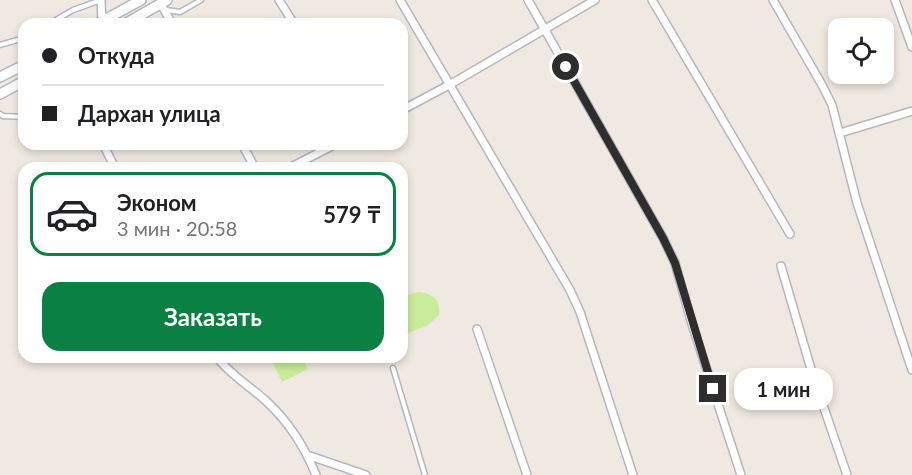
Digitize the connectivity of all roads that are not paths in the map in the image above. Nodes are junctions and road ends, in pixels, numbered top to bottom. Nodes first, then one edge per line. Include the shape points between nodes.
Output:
1 (101, 0) edge
2 (141, 0) edge
3 (201, 0) edge
4 (279, 0) edge
5 (400, 0) edge
6 (528, 0) edge
7 (595, 0) edge
8 (652, 0) edge
9 (773, 0) edge
10 (895, 0) edge
11 (164, 4) edge
12 (59, 18) edge
13 (99, 18) edge
14 (107, 18) edge
15 (137, 18) edge
16 (170, 18) edge
17 (290, 18) edge
18 (545, 29) junction
19 (18, 40) edge
20 (0, 45) edge
21 (912, 47) edge
22 (18, 68) edge
23 (0, 77) edge
24 (18, 84) edge
25 (451, 84) junction
26 (0, 94) edge
27 (408, 107) edge
28 (912, 111) edge
29 (0, 114) edge
30 (18, 117) edge
31 (840, 133) junction
32 (324, 150) edge
33 (301, 162) edge
34 (790, 234) dead end
35 (781, 266) dead end
36 (477, 329) dead end
37 (221, 363) edge
38 (393, 368) dead end
39 (912, 370) edge
40 (308, 455) junction
41 (316, 475) edge
42 (366, 475) edge
43 (425, 475) edge
44 (527, 475) edge
45 (633, 475) edge
46 (741, 475) edge
47 (847, 475) edge

1 - 12 lane
1 - 13 street
2 - 14 main road
3 - 11 lane via 180,12
4 - 17 street
5 - 25 street
6 - 18 street
7 - 18 street
8 - 34 street
9 - 31 street via 822,85
10 - 21 street
11 - 15 main road
11 - 16 street
18 - 25 street
18 - 46 street via 675,263
19 - 20 lane
22 - 23 main road
24 - 26 main road
25 - 27 street
25 - 45 street via 570,290
28 - 31 street
29 - 30 lane
31 - 39 street via 857,204
32 - 33 street
35 - 47 street
36 - 44 street
37 - 40 street via 268,402
38 - 43 lane
40 - 41 street
40 - 42 street

